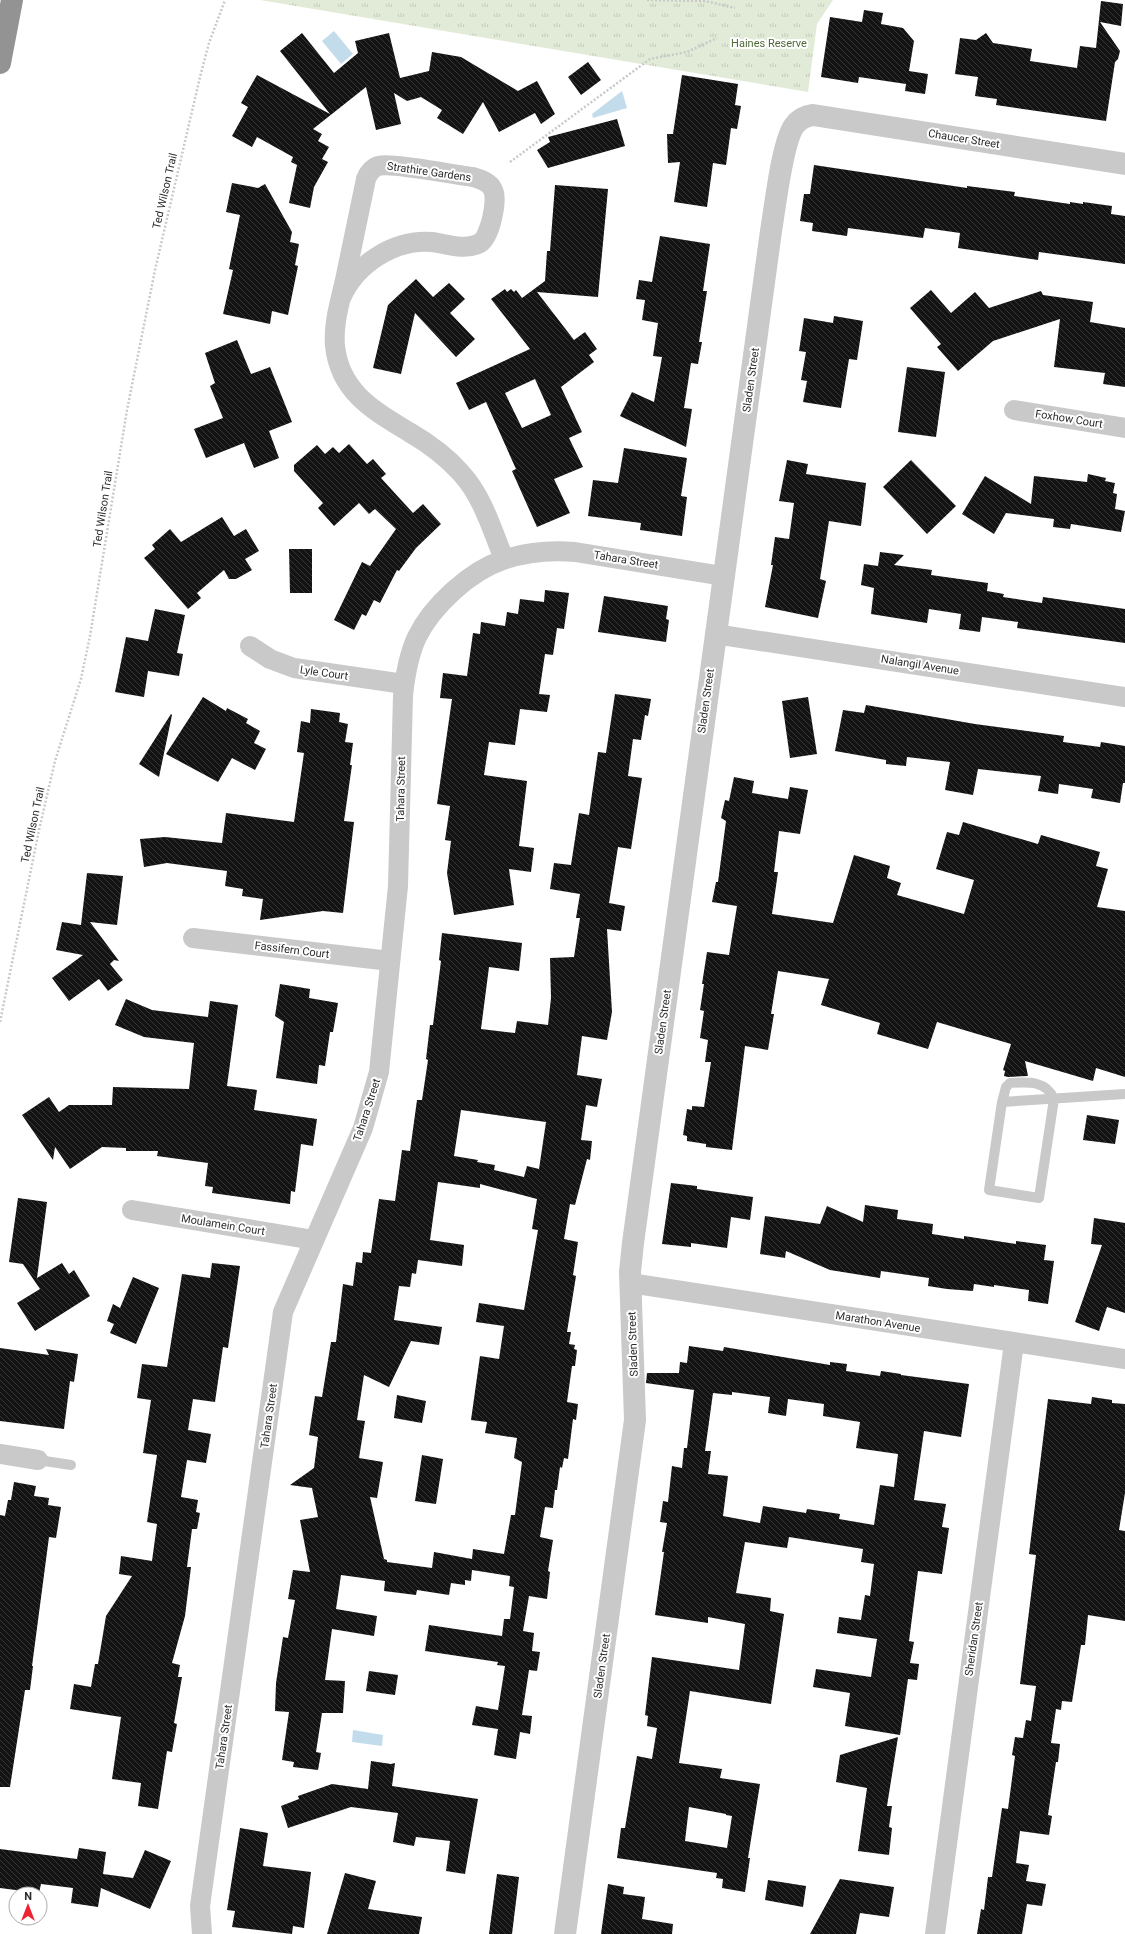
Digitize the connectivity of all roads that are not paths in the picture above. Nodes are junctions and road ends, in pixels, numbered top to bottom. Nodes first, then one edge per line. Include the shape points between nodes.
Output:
1 (12, 0) edge
2 (0, 63) edge
3 (803, 118) joint
4 (1125, 164) edge
5 (341, 298) junction
6 (1014, 410) dead end
7 (1125, 428) edge
8 (504, 560) junction
9 (723, 576) junction
10 (715, 634) junction
11 (250, 646) dead end
12 (404, 684) junction
13 (1125, 697) edge
14 (194, 938) dead end
15 (390, 962) junction
16 (1125, 1094) edge
17 (1054, 1098) junction
18 (1002, 1102) junction
19 (132, 1210) dead end
20 (314, 1240) junction
21 (630, 1283) junction
22 (1014, 1343) junction
23 (1125, 1359) edge
24 (0, 1454) edge
25 (38, 1460) joint
26 (71, 1465) dead end
27 (200, 1906) junction
28 (190, 1934) edge
29 (202, 1934) edge
30 (565, 1934) edge
31 (935, 1934) edge

1 - 2 highway
3 - 4 street, Chaucer Street via 813,115
3 - 9 street, Sladen Street via 792,130 786,146
5 - 5 street, Strathire Gardens via 366,179 375,167 395,166 473,178 492,188 495,197 489,232 479,244 467,247 428,242 392,249 361,269
5 - 8 street, Strathire Gardens via 335,346 341,369 350,387 367,406 438,451 462,474 481,503
6 - 7 street, Foxhow Court
8 - 9 street, Tahara Street via 527,554 564,551
8 - 12 street, Tahara Street via 483,569 437,608 417,637
9 - 10 street, Sladen Street
10 - 13 street, Nalangil Avenue
10 - 21 street, Sladen Street via 634,1235
11 - 12 street, Lyle Court via 270,659 294,668
12 - 15 street, Tahara Street via 398,886
14 - 15 street, Fassifern Court
15 - 20 street, Tahara Street via 379,1072 363,1128
16 - 17 lane
17 - 18 lane
17 - 18 lane via 1049,1091 1036,1083 1010,1083 1006,1087
17 - 18 lane via 1039,1198 989,1190
19 - 20 street, Moulamein Court
20 - 27 street, Tahara Street via 283,1312
21 - 22 street, Marathon Avenue
21 - 30 street, Sladen Street via 635,1420
22 - 23 street, Marathon Avenue
22 - 31 street, Sheridan Street
24 - 25 street
25 - 26 lane
27 - 28 street, Tahara Street
27 - 29 street, Tahara Street

